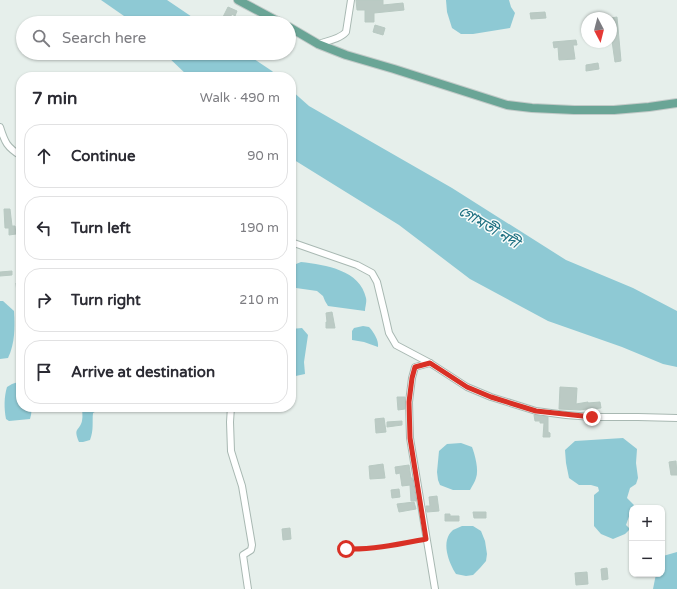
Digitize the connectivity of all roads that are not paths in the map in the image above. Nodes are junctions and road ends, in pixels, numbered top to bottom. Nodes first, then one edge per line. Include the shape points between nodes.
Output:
1 (238, 0) edge
2 (351, 0) edge
3 (268, 16) edge
4 (296, 31) edge
5 (318, 44) junction
6 (677, 103) edge
7 (0, 127) edge
8 (16, 152) edge
9 (296, 244) edge
10 (412, 354) junction
11 (430, 363) junction
12 (415, 367) junction
13 (231, 412) edge
14 (677, 418) edge
15 (248, 589) edge
16 (434, 589) edge

1 - 3 main road
2 - 5 street via 344,35
4 - 5 main road
5 - 6 main road via 507,105 614,110
7 - 8 street via 4,139
9 - 10 street via 357,265 372,273 377,282 389,332 396,345
10 - 11 street
10 - 12 street
11 - 12 street
11 - 14 street via 467,387 536,411 592,417
12 - 16 street via 409,402 410,438
13 - 15 street via 231,451 242,486 252,545 251,550 243,555

